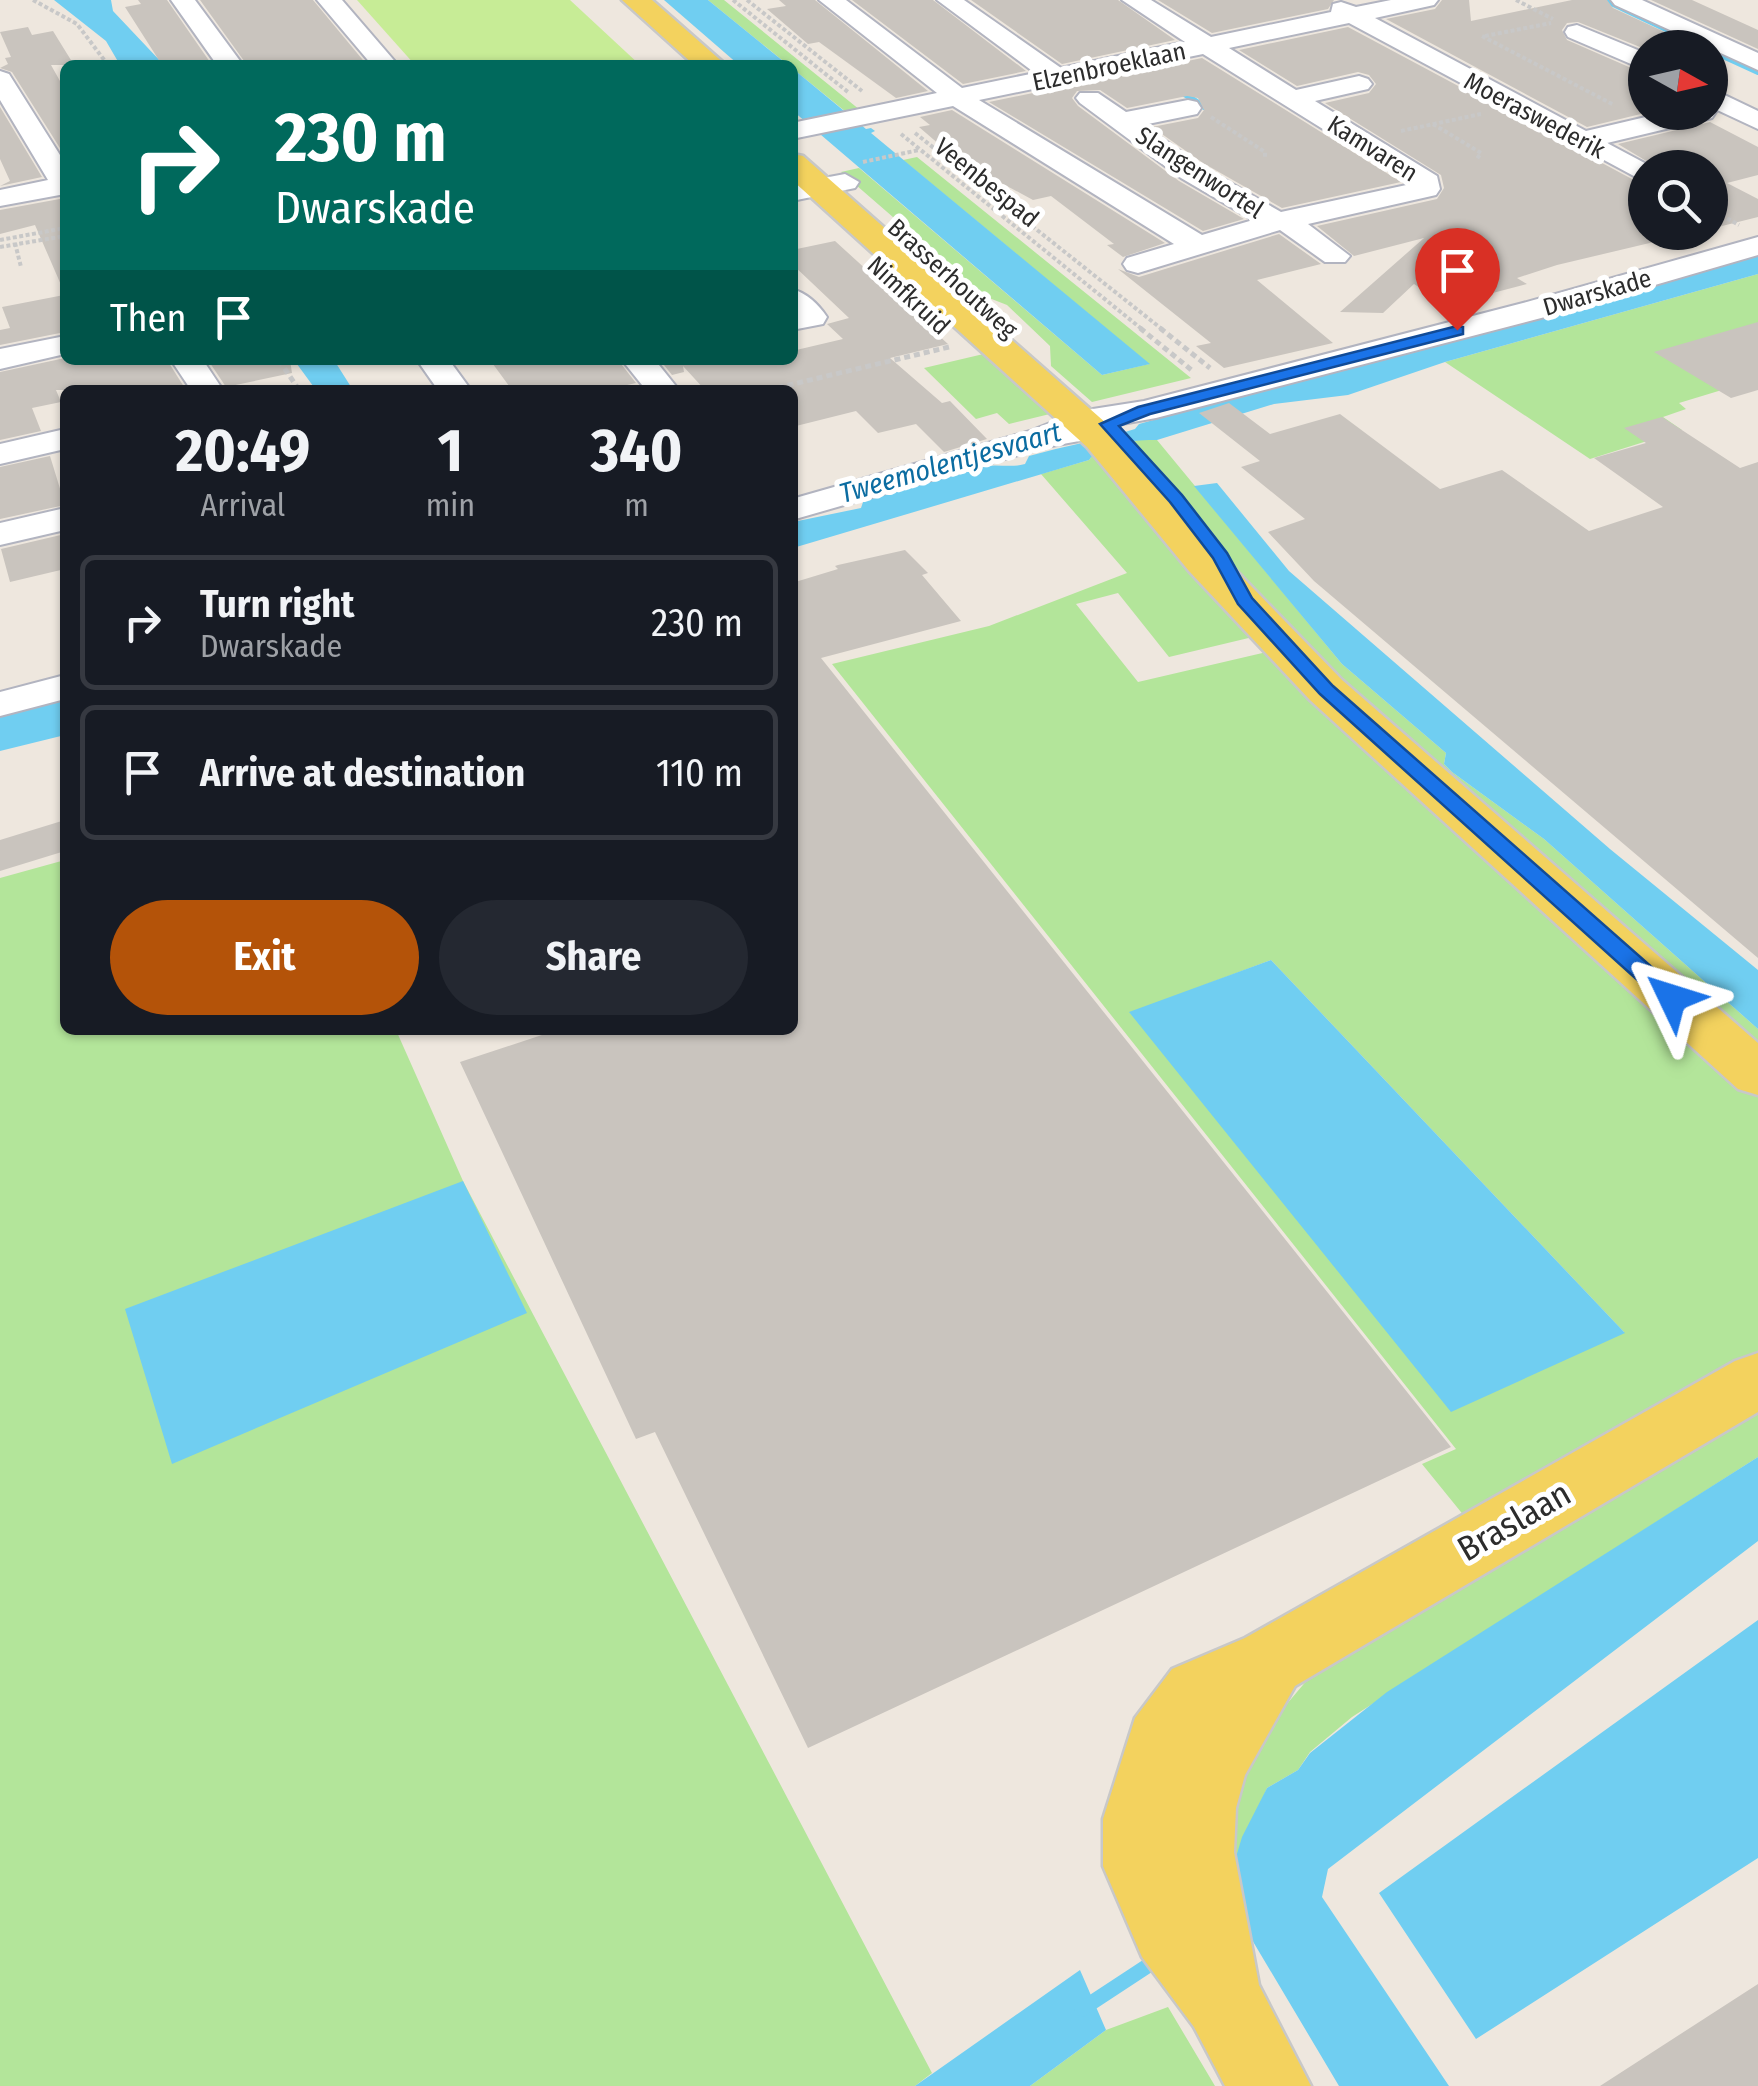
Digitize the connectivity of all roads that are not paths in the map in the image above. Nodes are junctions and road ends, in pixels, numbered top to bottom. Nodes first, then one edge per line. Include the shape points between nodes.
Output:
1 (183, 0) edge
2 (329, 0) edge
3 (609, 0) edge
4 (636, 0) edge
5 (830, 0) edge
6 (949, 0) edge
7 (1134, 0) edge
8 (1325, 0) edge
9 (1426, 0) edge
10 (1688, 0) edge
11 (1633, 5) edge
12 (1353, 15) junction
13 (1567, 27) road end
14 (1474, 41) road end
15 (1207, 45) junction
16 (1628, 54) edge
17 (1425, 55) junction
18 (226, 60) edge
19 (381, 60) edge
20 (676, 60) edge
21 (705, 60) edge
22 (1386, 62) dead end
23 (1758, 62) edge
24 (1056, 77) junction
25 (0, 79) edge
26 (1359, 84) dead end
27 (1287, 94) junction
28 (956, 97) junction
29 (1089, 98) dead end
30 (1246, 98) dead end
31 (1758, 100) edge
32 (1728, 105) edge
33 (1194, 109) road end
34 (1728, 112) edge
35 (1123, 121) junction
36 (1758, 121) edge
37 (1628, 129) edge
38 (798, 132) edge
39 (798, 134) edge
40 (1584, 140) junction
41 (1628, 165) edge
42 (798, 166) edge
43 (60, 177) edge
44 (829, 181) edge
45 (60, 186) edge
46 (0, 198) edge
47 (1282, 221) junction
48 (1195, 244) junction
49 (1758, 246) edge
50 (1335, 256) dead end
51 (1138, 264) dead end
52 (798, 304) edge
53 (798, 320) edge
54 (60, 346) edge
55 (0, 359) edge
56 (642, 365) edge
57 (659, 385) edge
58 (1109, 430) junction
59 (60, 440) edge
60 (0, 454) edge
61 (798, 508) edge
62 (60, 520) edge
63 (0, 534) edge
64 (60, 689) edge
65 (0, 704) edge
66 (1758, 1075) edge
67 (1758, 1380) edge
68 (1270, 2086) edge

1 - 18 street
2 - 19 street
3 - 20 main road
4 - 21 main road
5 - 28 street
6 - 24 street
7 - 15 street, Kamvaren
8 - 12 street, Moeraswederik
9 - 12 street, Elzenbroeklaan
10 - 11 street
11 - 23 street
12 - 15 street, Elzenbroeklaan
12 - 17 street, Moeraswederik
13 - 16 street
14 - 17 street, Moeraswederik
15 - 24 street, Elzenbroeklaan
15 - 27 street, Kamvaren
17 - 22 street, Moeraswederik
17 - 40 street, Moeraswederik
24 - 28 street, Elzenbroeklaan
25 - 43 street
26 - 27 street, Kamvaren
27 - 30 street, Kamvaren
27 - 47 street, Kamvaren via 1427,182 1426,188
28 - 38 street, Elzenbroeklaan
28 - 48 street
29 - 35 street, Slangenwortel
31 - 32 street
33 - 35 street, Slangenwortel
34 - 36 street
35 - 47 street, Slangenwortel via 1191,172
37 - 40 street
39 - 44 main road, Brasserhoutweg
40 - 41 street, Moeraswederik
42 - 44 main road, Brasserhoutweg
44 - 58 main road, Brasserhoutweg via 991,310
45 - 46 street
47 - 48 street, Kamvaren
47 - 50 street
48 - 51 street, Kamvaren
49 - 58 street, Dwarskade via 1227,390
52 - 53 street via 812,317
54 - 55 street
56 - 57 street
58 - 61 street, Dwarskade via 1042,438
58 - 66 main road via 1204,562 1326,690
59 - 60 street
62 - 63 street
64 - 65 street
67 - 68 main road, Braslaan via 1270,1662 1220,1748 1198,1806 1195,1860 1222,1999

